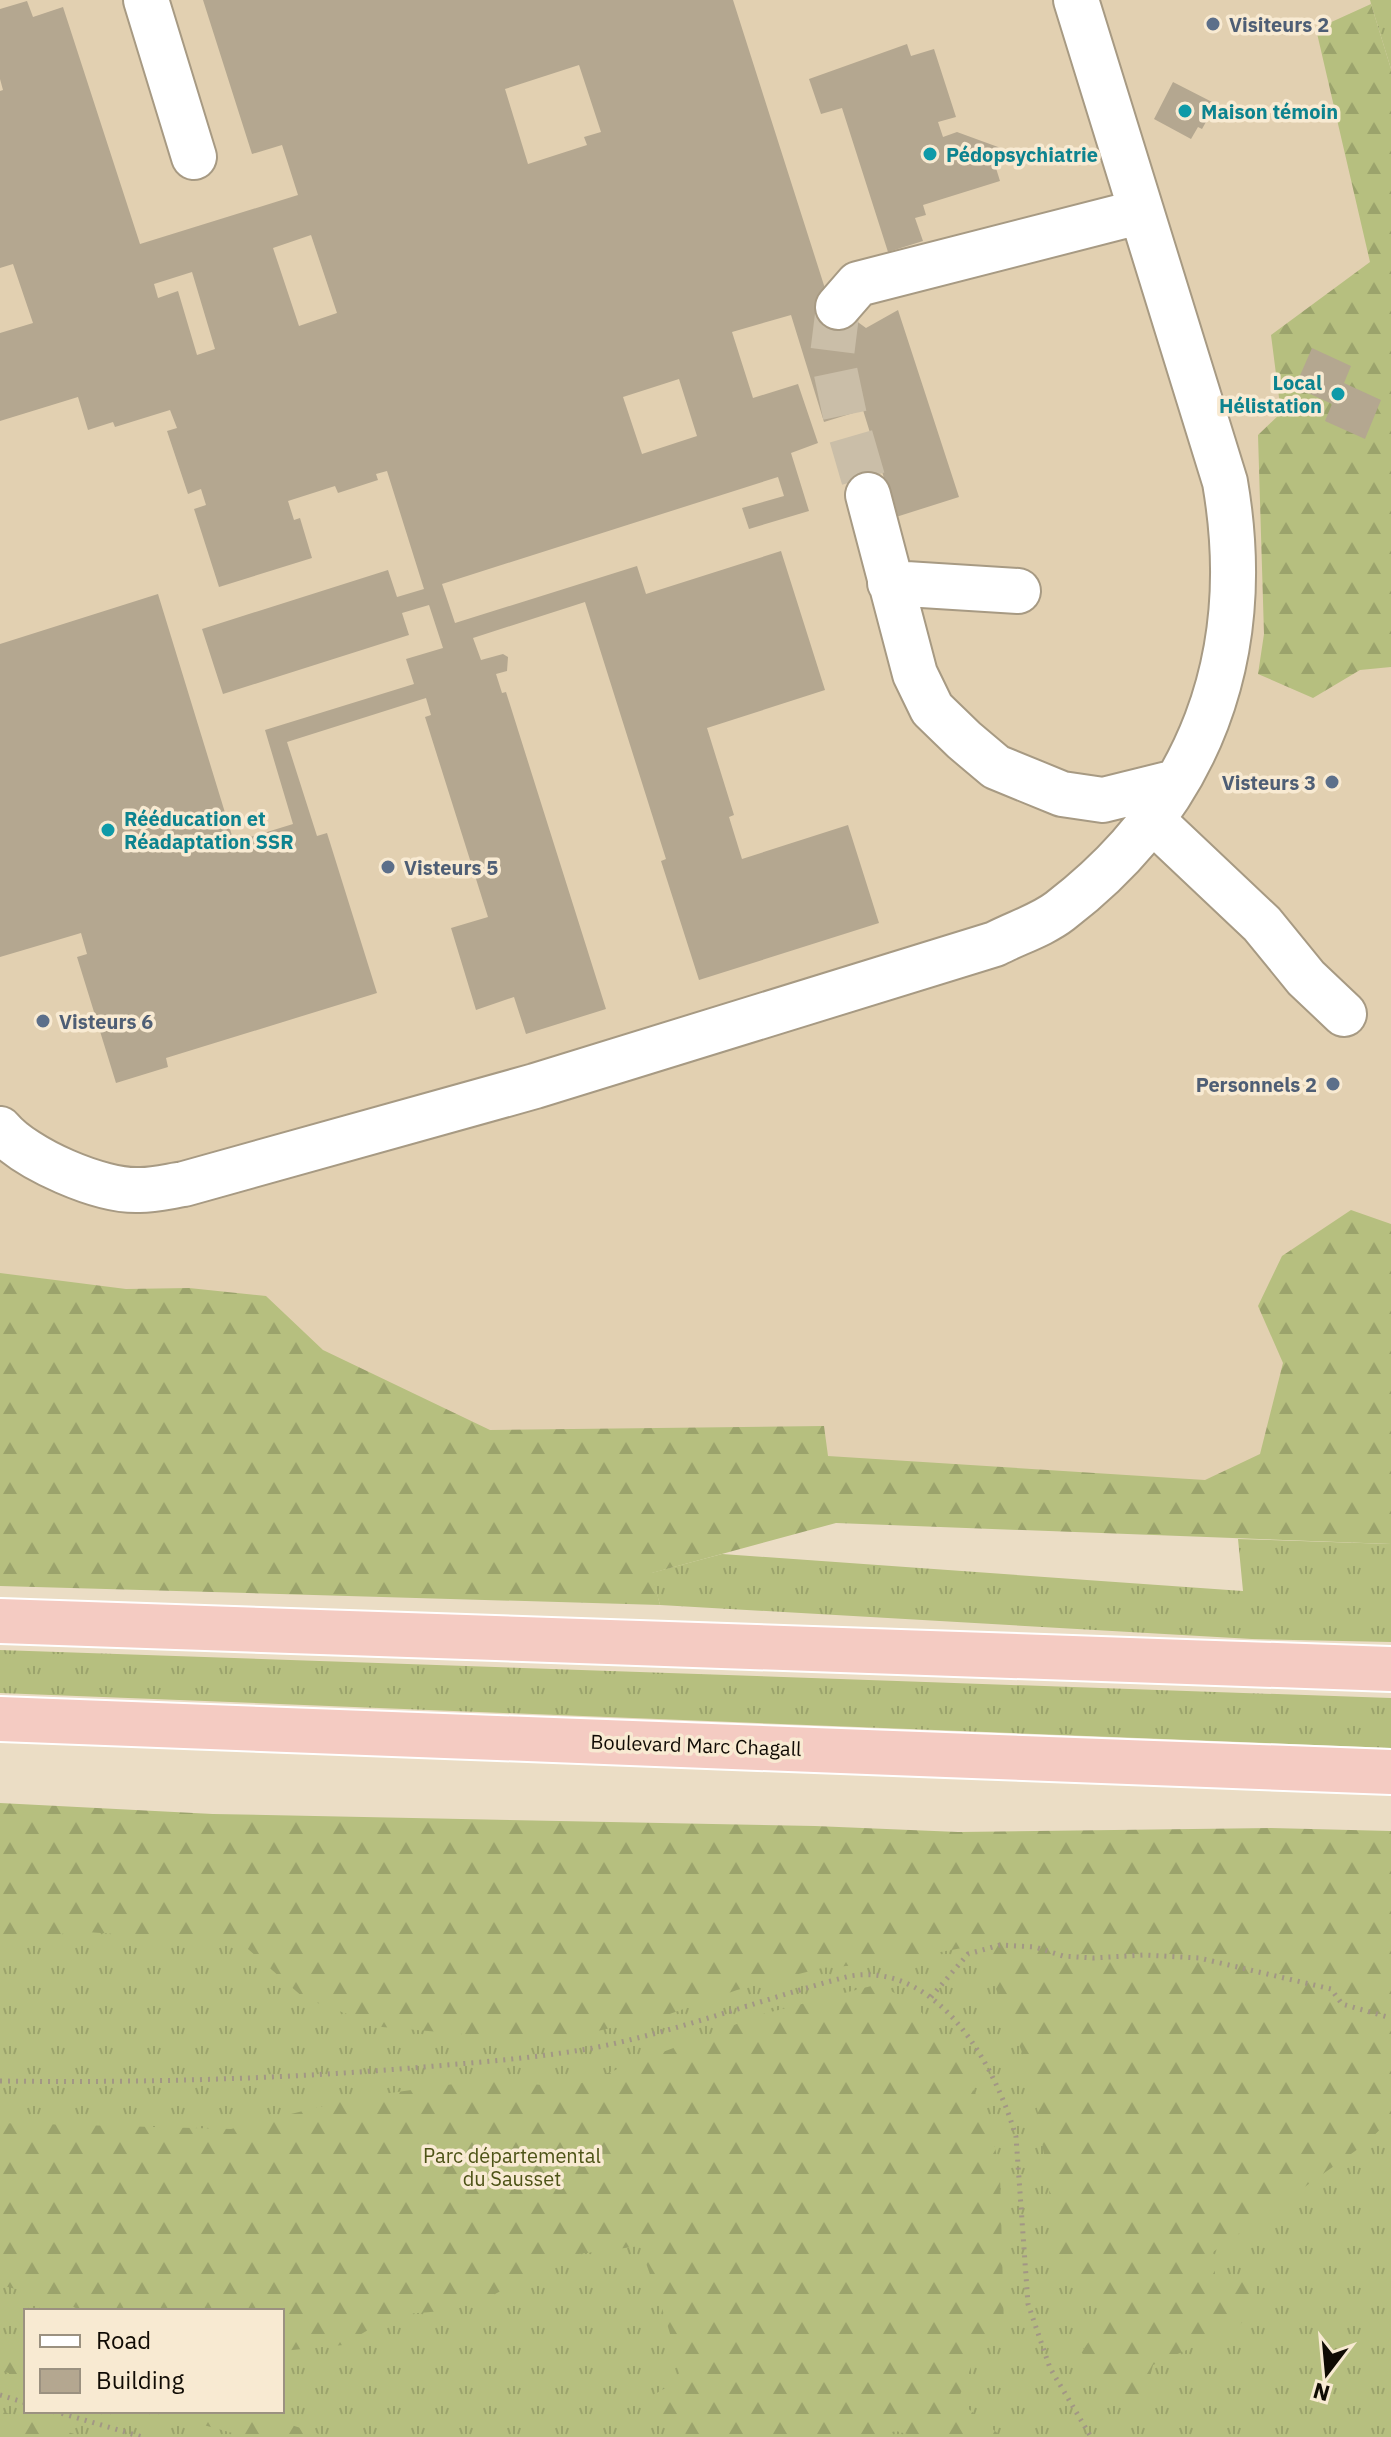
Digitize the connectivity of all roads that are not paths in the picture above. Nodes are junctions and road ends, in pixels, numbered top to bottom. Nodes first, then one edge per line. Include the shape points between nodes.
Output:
1 (146, 0) edge
2 (1076, 0) edge
3 (194, 157) dead end
4 (1139, 212) junction
5 (838, 307) tunnel mouth
6 (868, 495) tunnel mouth
7 (890, 583) junction
8 (1018, 591) dead end
9 (1176, 782) junction
10 (1153, 821) junction
11 (1344, 1014) dead end
12 (0, 1129) edge
13 (0, 1621) edge
14 (1391, 1669) edge
15 (0, 1719) edge
16 (1391, 1772) edge

1 - 3 lane
2 - 4 lane
4 - 5 lane via 858,284
4 - 9 lane via 1225,482 1234,535 1235,593 1224,669
6 - 7 lane
7 - 8 lane
7 - 9 lane via 915,674 932,709 996,767 1062,794 1103,800
9 - 10 lane
10 - 11 lane via 1262,924
10 - 12 lane via 1058,913 995,944 535,1086 184,1184 139,1191 114,1187 37,1158
13 - 14 highway
15 - 16 highway, Boulevard Marc Chagall

